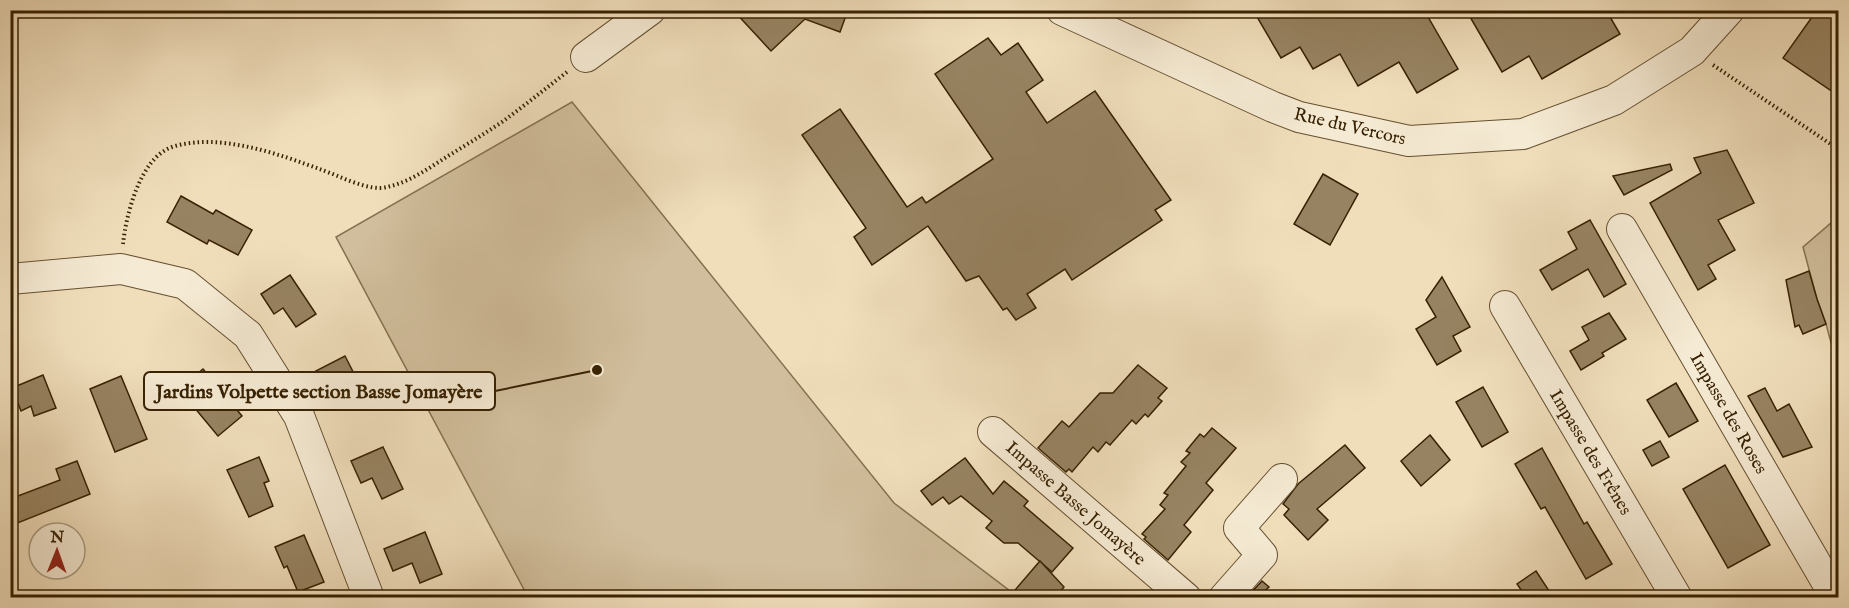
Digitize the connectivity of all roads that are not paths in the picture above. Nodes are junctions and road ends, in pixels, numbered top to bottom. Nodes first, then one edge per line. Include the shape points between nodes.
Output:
1 (650, 10) edge
2 (1062, 10) edge
3 (1729, 10) edge
4 (586, 57) road end
5 (1622, 229) dead end
6 (10, 279) edge
7 (1505, 306) dead end
8 (993, 432) dead end
9 (1282, 479) dead end
10 (369, 597) edge
11 (1186, 597) edge
12 (1224, 597) edge
13 (1677, 597) edge
14 (1836, 597) edge

1 - 4 street
2 - 3 street, Rue du Vercors via 1299,117 1409,141 1523,134 1614,100 1692,51
5 - 14 street, Impasse des Roses
6 - 10 street via 121,269 185,284 248,335 299,416
7 - 13 street, Impasse des Frênes
8 - 11 street, Impasse Basse Jomayère
9 - 12 street via 1239,528 1262,555

